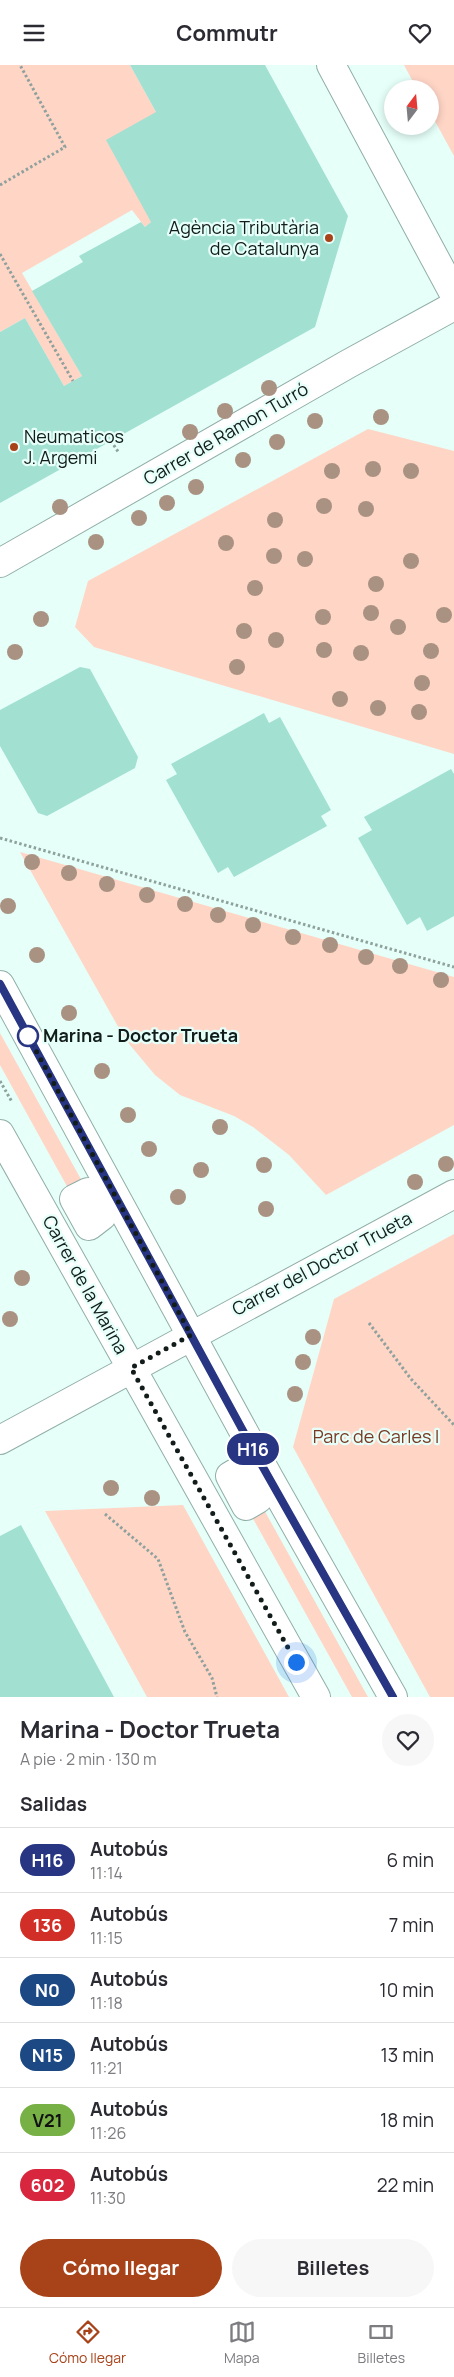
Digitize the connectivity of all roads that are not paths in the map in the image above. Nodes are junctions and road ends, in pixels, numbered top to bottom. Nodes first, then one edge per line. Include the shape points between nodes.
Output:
1 (331, 65) edge
2 (454, 293) edge
3 (454, 307) edge
4 (0, 563) edge
5 (0, 985) edge
6 (0, 1134) edge
7 (454, 1193) edge
8 (191, 1335) junction
9 (131, 1368) junction
10 (0, 1440) edge
11 (316, 1697) edge
12 (393, 1697) edge

1 - 2 street
3 - 4 street, Carrer de Ramon Turró via 348,363
5 - 8 street
6 - 9 street, Carrer de la Marina
7 - 8 street, Carrer del Doctor Trueta
8 - 9 street, Carrer del Doctor Trueta
8 - 12 street
9 - 10 street
9 - 11 street, Carrer de la Marina

